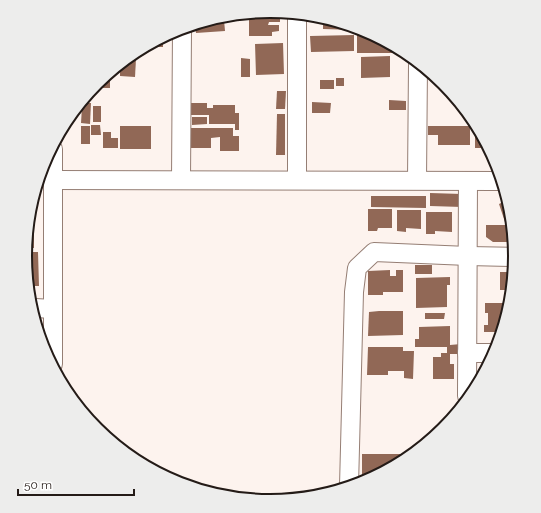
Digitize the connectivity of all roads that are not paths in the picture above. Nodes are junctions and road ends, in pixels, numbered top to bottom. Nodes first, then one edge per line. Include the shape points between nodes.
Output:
1 (297, 20) edge
2 (182, 35) edge
3 (418, 69) edge
4 (51, 163) edge
5 (181, 180) junction
6 (297, 180) junction
7 (417, 180) junction
8 (468, 181) junction
9 (496, 181) edge
10 (48, 188) edge
11 (468, 256) junction
12 (509, 256) edge
13 (44, 308) edge
14 (51, 349) edge
15 (467, 353) junction
16 (488, 353) edge
17 (467, 392) edge
18 (349, 481) edge

1 - 6 street
2 - 5 street
3 - 7 street
4 - 10 street
5 - 6 street
5 - 10 street
6 - 7 street
7 - 8 street
8 - 9 street
8 - 11 street
10 - 13 street
11 - 12 street
11 - 15 street
11 - 18 street via 374,252 357,268 354,292
13 - 14 street
15 - 16 street
15 - 17 street

